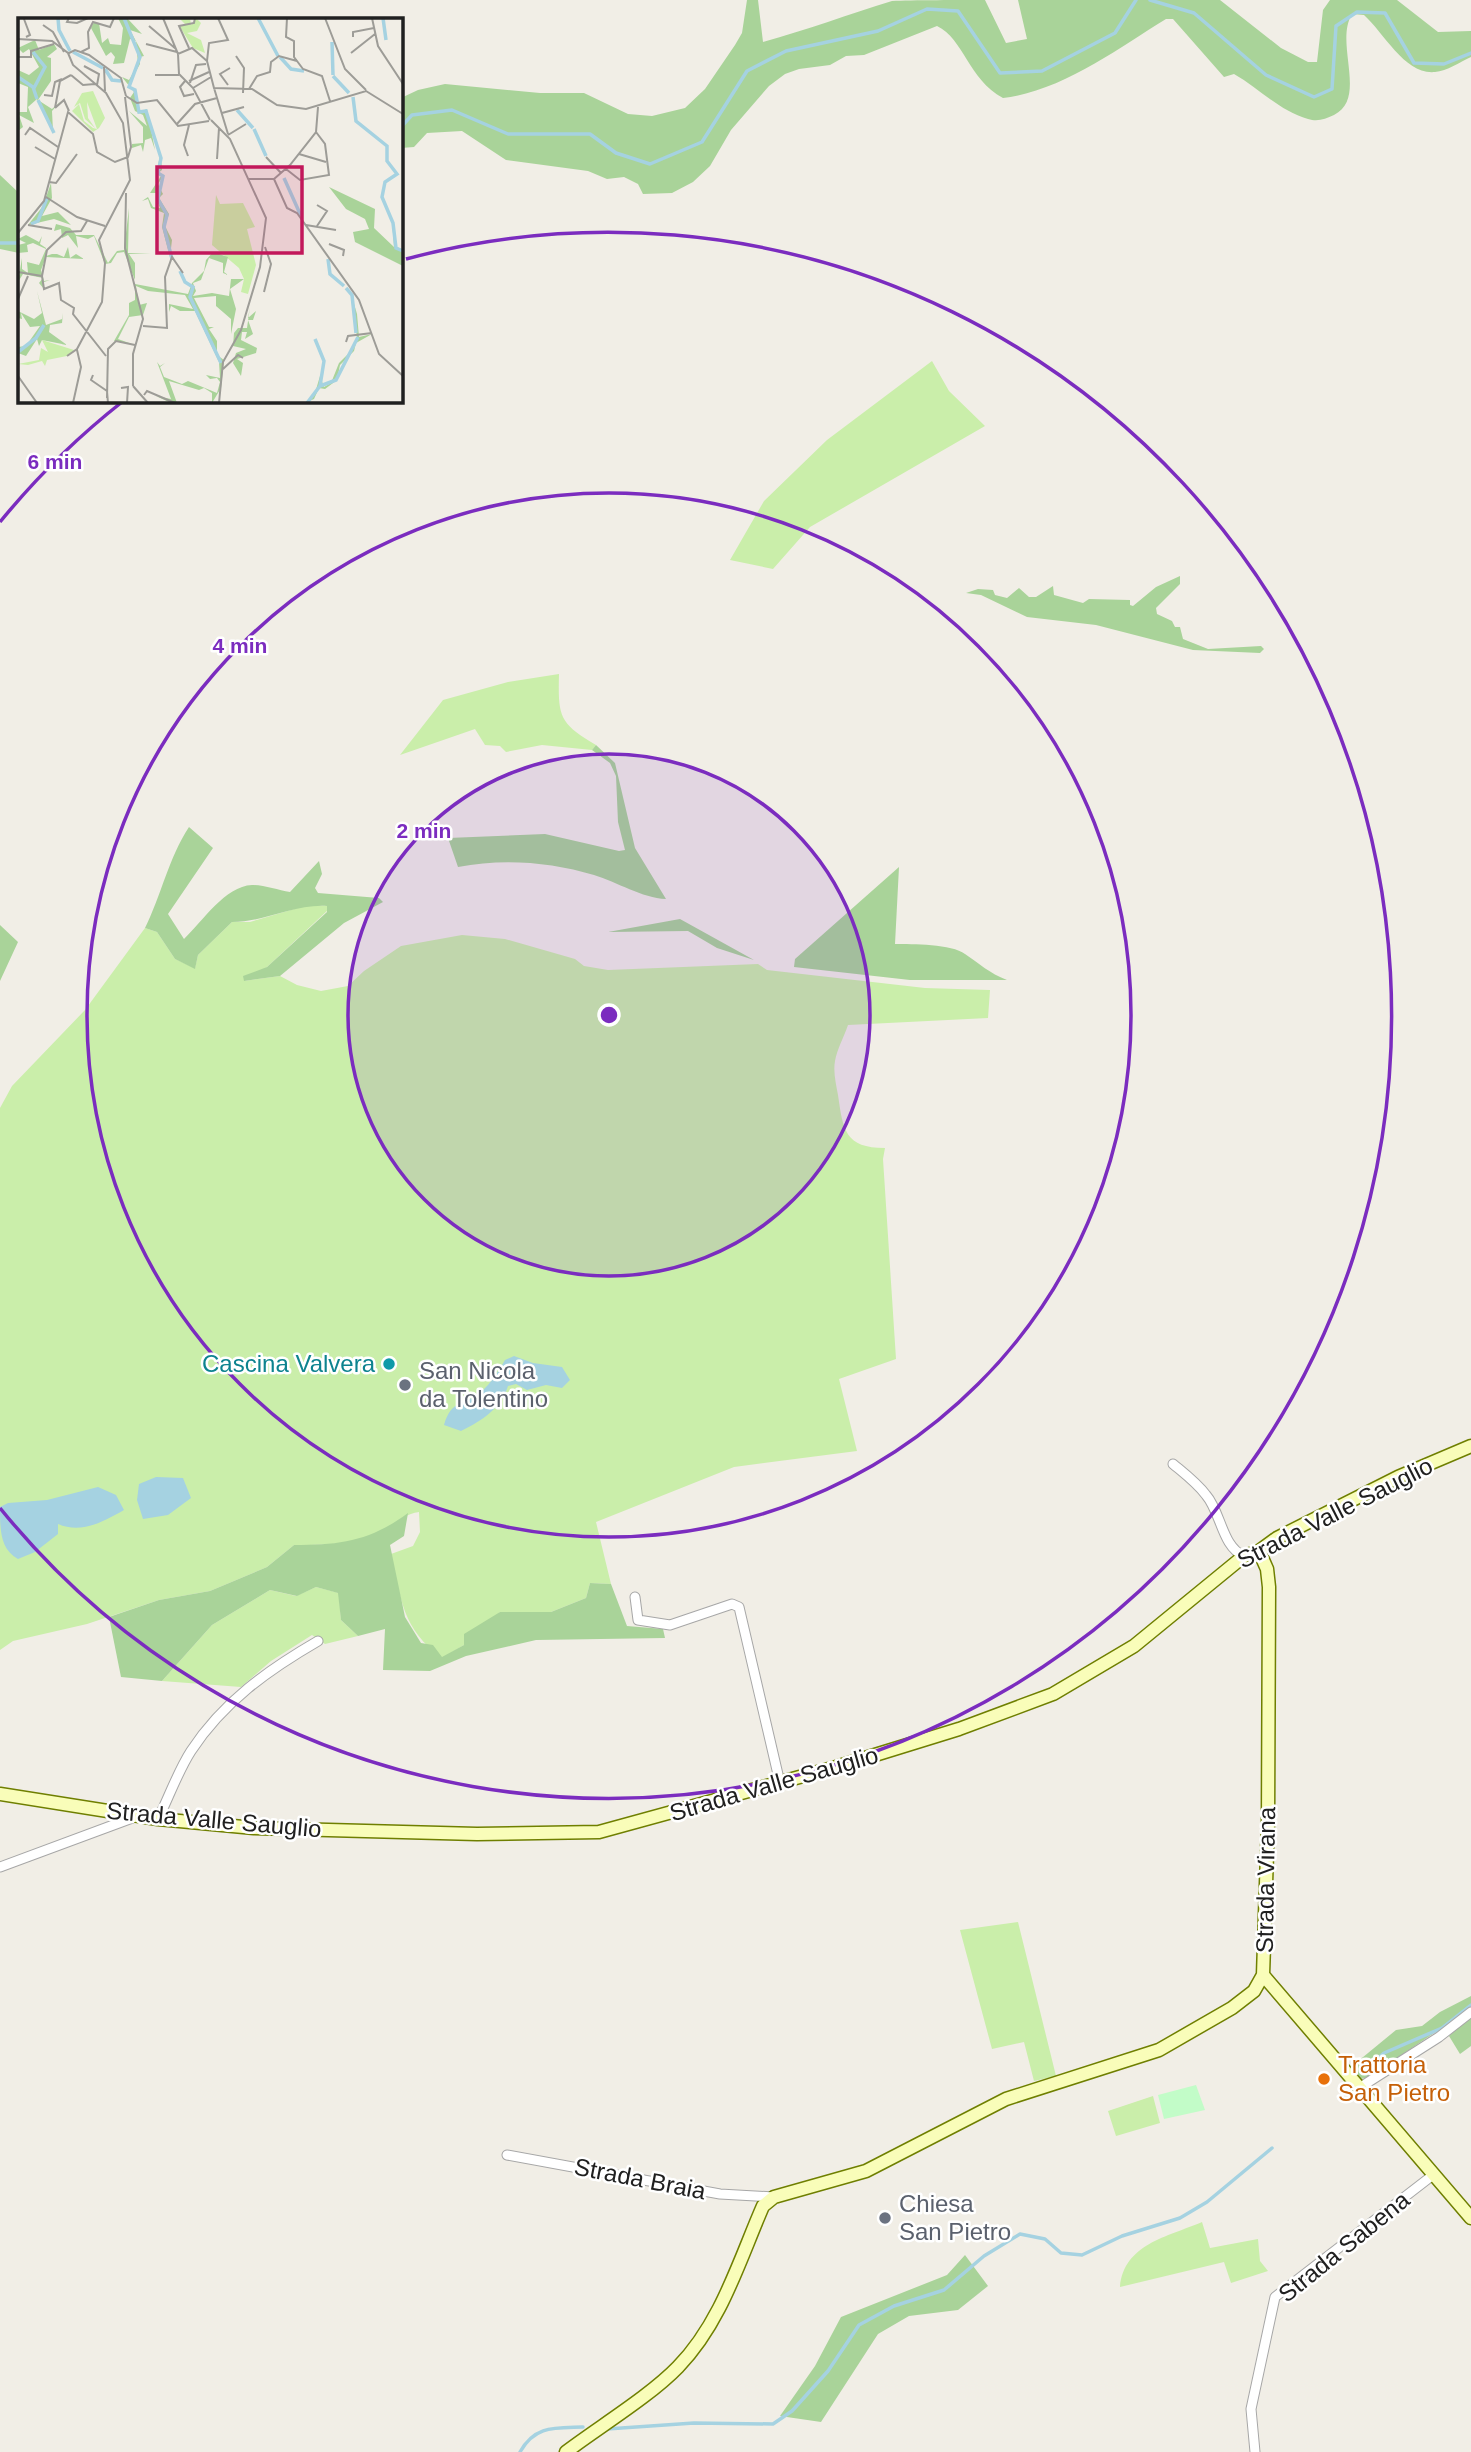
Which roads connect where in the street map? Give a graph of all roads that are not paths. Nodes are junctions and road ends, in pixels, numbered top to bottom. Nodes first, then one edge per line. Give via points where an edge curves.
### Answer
1 (1471, 1446) edge
2 (1173, 1464) dead end
3 (1259, 1551) junction
4 (1244, 1556) junction
5 (635, 1597) dead end
6 (318, 1641) dead end
7 (779, 1783) junction
8 (0, 1794) edge
9 (136, 1816) junction
10 (158, 1819) junction
11 (0, 1867) edge
12 (1263, 1975) junction
13 (1471, 2012) edge
14 (1359, 2088) junction
15 (507, 2155) dead end
16 (1433, 2175) junction
17 (774, 2197) junction
18 (1471, 2218) edge
19 (566, 2452) edge
20 (1255, 2452) edge

1 - 3 street, Strada Valle Sauglio via 1386,1483
2 - 4 street via 1206,1495 1228,1542
3 - 4 street, Strada Valle Sauglio
3 - 12 street, Strada Virana via 1269,1587
4 - 7 street, Strada Valle Sauglio via 1134,1646 1053,1694 959,1729
5 - 7 street via 638,1620 670,1625 732,1604 739,1607
6 - 10 street via 275,1666 229,1703 191,1751
7 - 10 street, Strada Valle Sauglio via 599,1832 449,1834 254,1828
8 - 9 street, Strada Valle Sauglio
9 - 10 street, Strada Valle Sauglio
9 - 11 street
12 - 14 street, Strada Virana
12 - 17 street via 1254,1991 1233,2008 1159,2050 1006,2099 866,2171
13 - 14 street
14 - 16 street, Strada Virana
15 - 17 street, Strada Braia via 707,2192
16 - 18 street, Strada Virana
16 - 20 street, Strada Sabena via 1275,2297 1251,2409
17 - 19 street via 763,2206 725,2297 677,2368

